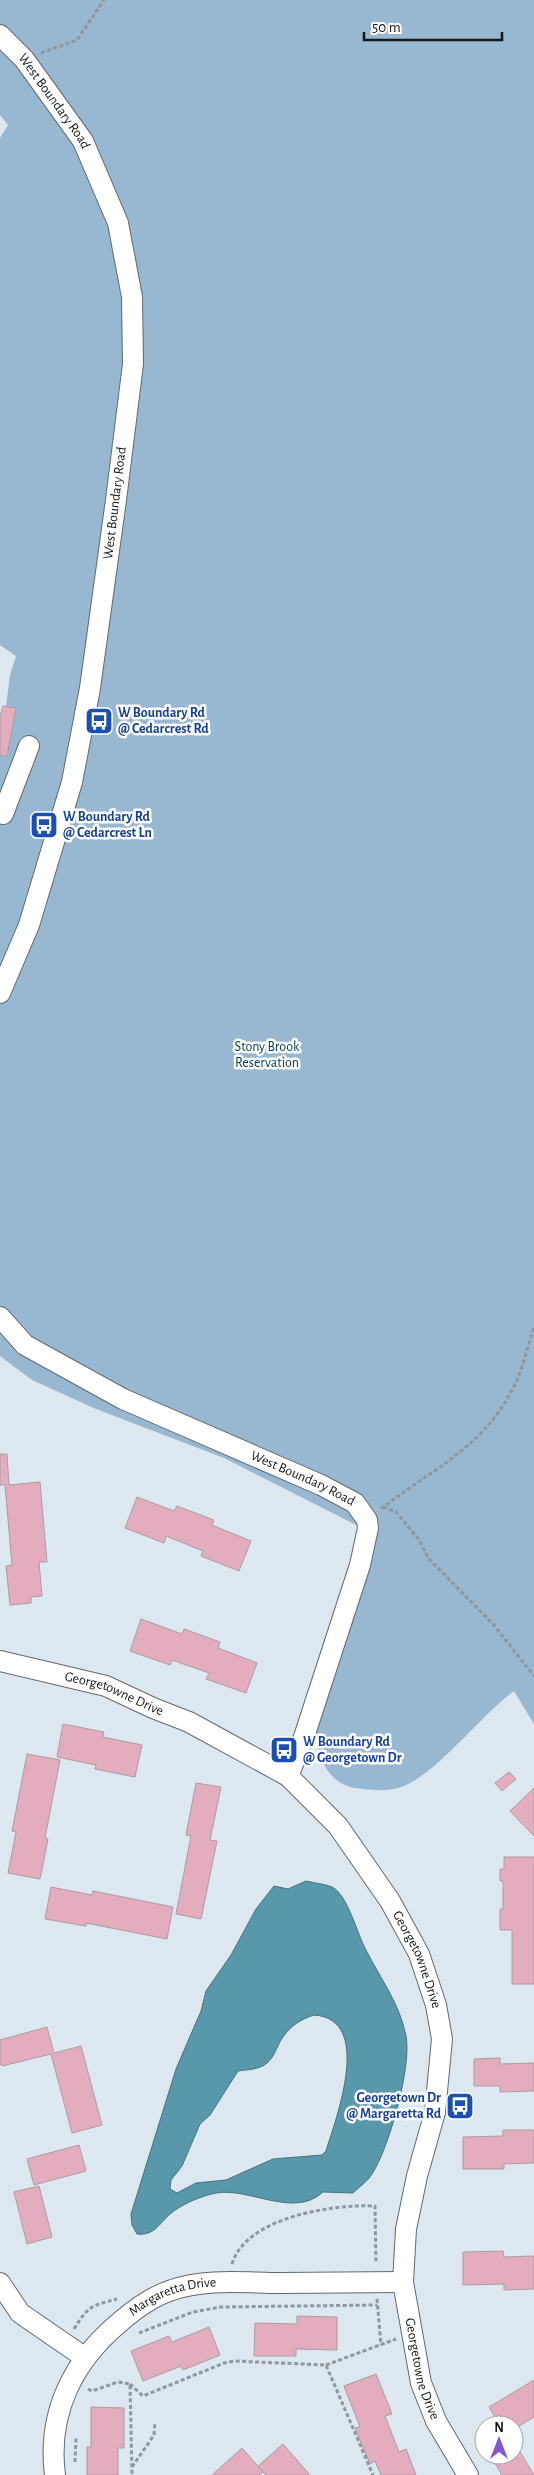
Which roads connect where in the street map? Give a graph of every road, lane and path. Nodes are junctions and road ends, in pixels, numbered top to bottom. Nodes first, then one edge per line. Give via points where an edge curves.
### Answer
1 (104, 0) edge
2 (0, 35) edge
3 (24, 59) junction
4 (29, 746) dead end
5 (2, 812) edge
6 (0, 993) edge
7 (0, 1317) edge
8 (534, 1327) edge
9 (383, 1506) junction
10 (367, 1520) junction
11 (0, 1661) edge
12 (534, 1676) edge
13 (288, 1776) junction
14 (376, 2268) dead end
15 (230, 2270) dead end
16 (403, 2282) junction
17 (0, 2283) edge
18 (411, 2334) junction
19 (133, 2336) dead end
20 (381, 2344) junction
21 (84, 2357) junction
22 (326, 2365) junction
23 (92, 2382) dead end
24 (130, 2384) junction
25 (87, 2389) junction
26 (84, 2396) dead end
27 (155, 2422) dead end
28 (76, 2435) dead end
29 (132, 2467) junction
30 (75, 2469) dead end
31 (54, 2475) edge
32 (132, 2475) edge
33 (373, 2475) edge
34 (468, 2475) edge

1 - 3 path via 77,40
2 - 3 street, West Boundary Road
3 - 6 street, West Boundary Road via 83,141 118,223 132,297 133,364 91,679 72,782 29,925
4 - 5 street
7 - 10 street, West Boundary Road via 25,1345 66,1368 123,1399 347,1498 355,1503
8 - 9 path via 512,1391 488,1428 458,1455
9 - 10 path
9 - 12 path via 396,1512 420,1541 428,1558 492,1624
10 - 13 street, West Boundary Road via 360,1565 304,1737
11 - 13 street, Georgetowne Drive via 106,1686 188,1722
13 - 16 street, Georgetowne Drive via 338,1826 390,1901 420,1954 436,2005 442,2038 438,2088 406,2229
14 - 15 path via 376,2206 368,2206 333,2207 281,2220 240,2246
16 - 18 street, Georgetowne Drive
16 - 21 street, Margaretta Drive via 207,2283 171,2290 137,2308 100,2338
17 - 21 street via 20,2313
18 - 20 path
18 - 34 street, Georgetowne Drive via 421,2383 436,2421
19 - 20 path via 146,2328 220,2307 377,2304
20 - 22 path
21 - 31 street, Margaretta Drive via 69,2382 58,2418 52,2454
22 - 24 path via 234,2361 143,2396
22 - 33 path
23 - 25 path
24 - 25 path via 118,2382 92,2391
24 - 29 path
25 - 26 path
27 - 29 path via 154,2435
28 - 30 path
29 - 32 path

